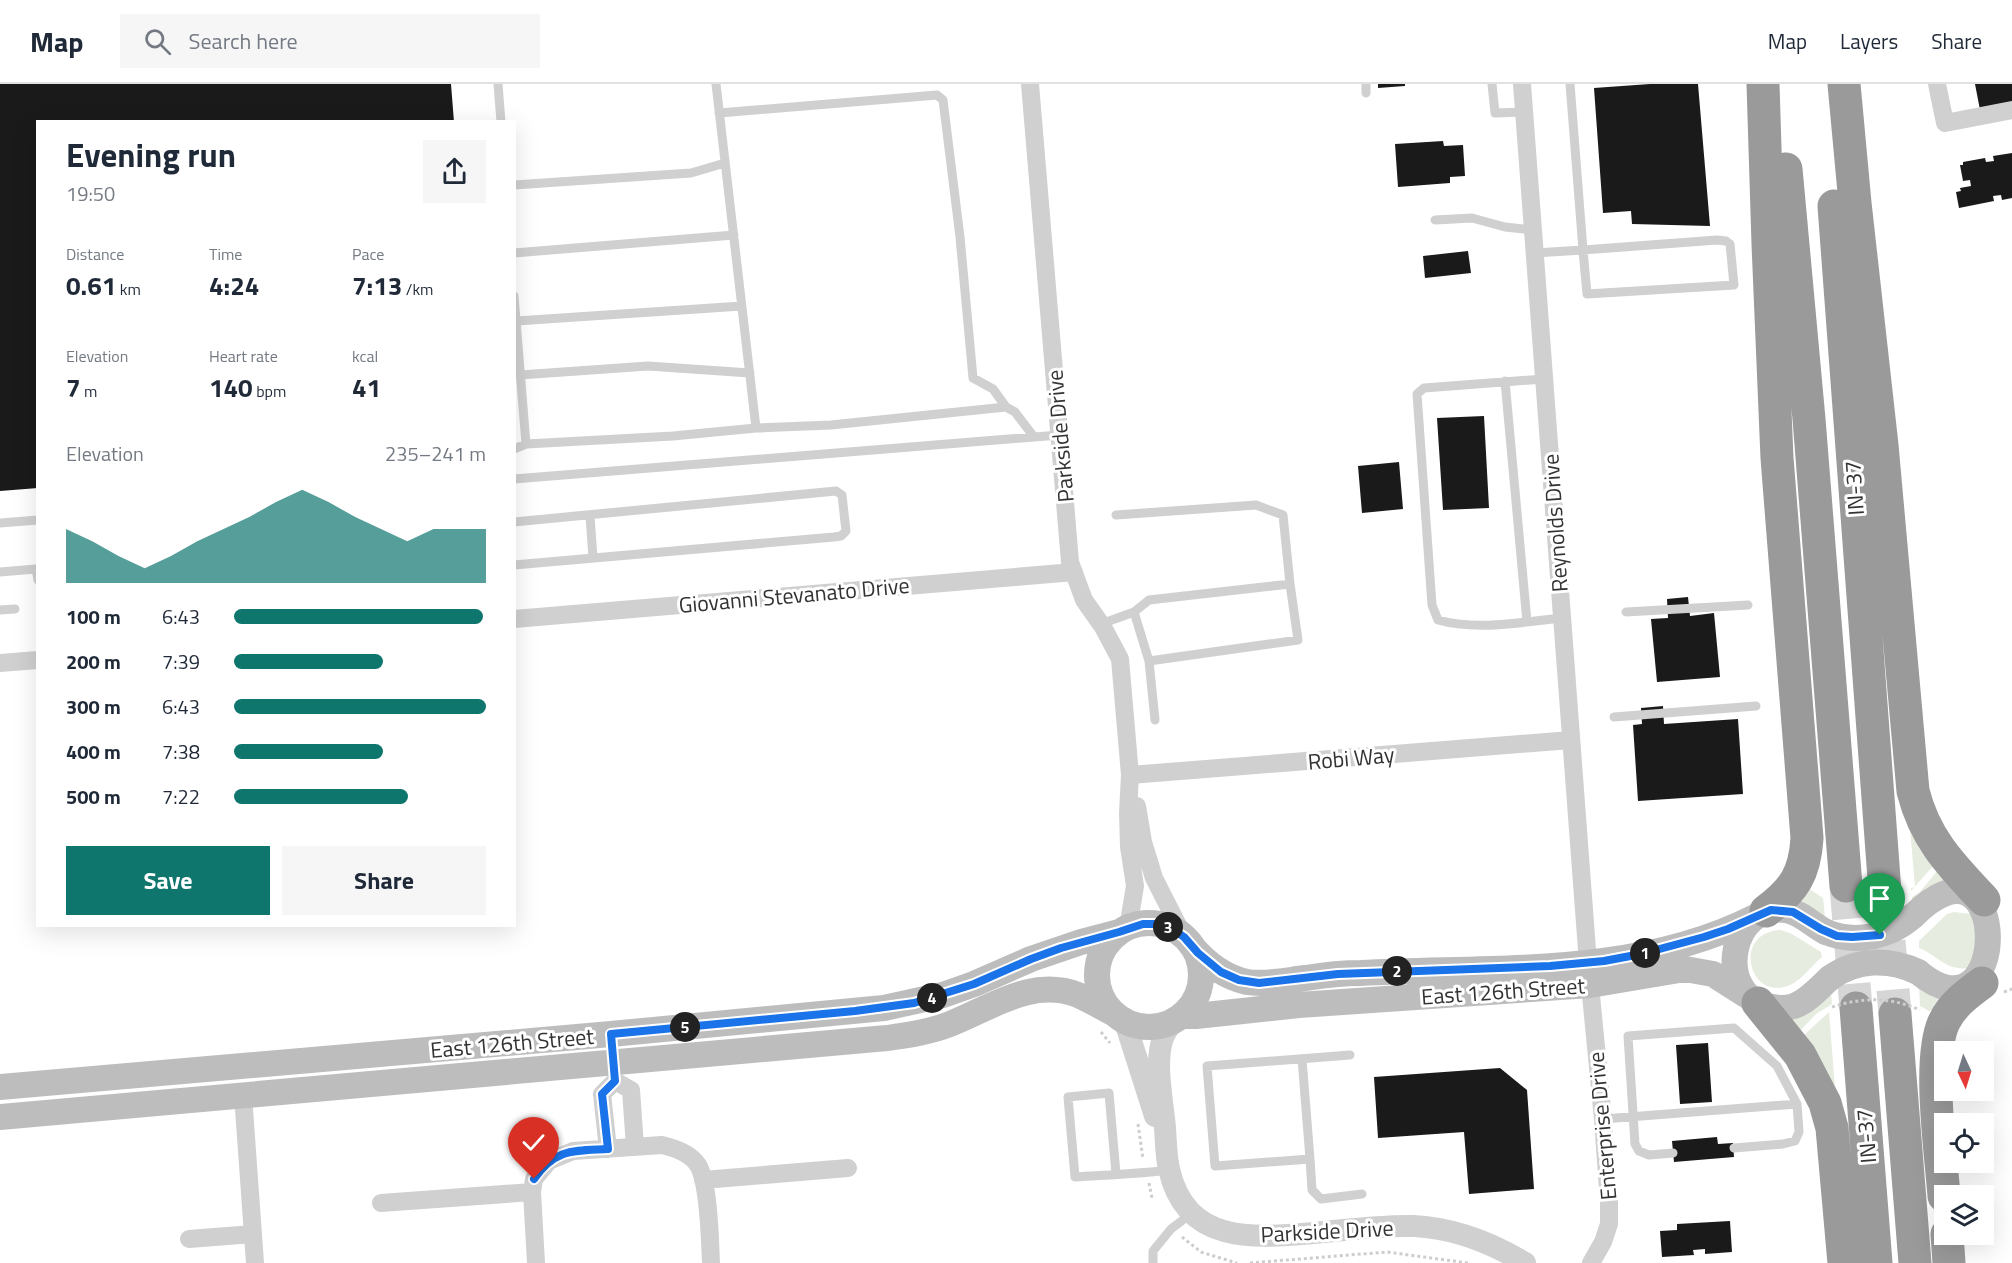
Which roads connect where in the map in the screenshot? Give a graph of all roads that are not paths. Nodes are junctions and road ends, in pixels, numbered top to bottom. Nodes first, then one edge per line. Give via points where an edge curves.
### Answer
1 (498, 84) edge
2 (716, 84) edge
3 (1030, 84) edge
4 (1492, 84) edge
5 (1522, 84) edge
6 (1570, 84) edge
7 (1763, 84) edge
8 (1778, 84) edge
9 (1825, 84) edge
10 (1844, 84) edge
11 (1938, 84) edge
12 (2012, 110) edge
13 (1524, 112) junction
14 (719, 113) junction
15 (501, 120) edge
16 (725, 163) junction
17 (516, 185) edge
18 (1435, 220) dead end
19 (1533, 230) junction
20 (734, 235) junction
21 (1583, 250) junction
22 (516, 253) edge
23 (1535, 253) junction
24 (742, 306) junction
25 (516, 321) joint
26 (750, 373) junction
27 (520, 375) junction
28 (1544, 379) junction
29 (1505, 381) junction
30 (1006, 407) junction
31 (756, 428) junction
32 (1059, 435) junction
33 (1034, 437) junction
34 (526, 444) junction
35 (516, 448) edge
36 (516, 479) edge
37 (1116, 515) dead end
38 (590, 516) junction
39 (36, 520) edge
40 (516, 522) edge
41 (0, 523) edge
42 (593, 558) junction
43 (516, 565) edge
44 (36, 569) edge
45 (0, 572) edge
46 (1074, 572) junction
47 (1290, 584) junction
48 (1748, 605) dead end
49 (15, 609) dead end
50 (0, 610) edge
51 (1134, 612) junction
52 (1626, 612) dead end
53 (1562, 618) junction
54 (516, 619) edge
55 (1527, 622) junction
56 (1101, 624) junction
57 (36, 660) edge
58 (1149, 661) junction
59 (0, 663) edge
60 (1756, 706) dead end
61 (1614, 717) dead end
62 (1155, 720) dead end
63 (1571, 740) junction
64 (1130, 775) junction
65 (1846, 886) tunnel mouth
66 (1885, 892) tunnel mouth
67 (1993, 906) junction
68 (1760, 914) junction
69 (1124, 930) junction
70 (1188, 941) junction
71 (1589, 974) junction
72 (1990, 980) junction
73 (1752, 999) junction
74 (1844, 1008) tunnel mouth
75 (1908, 1012) tunnel mouth
76 (1118, 1017) junction
77 (1176, 1019) junction
78 (611, 1034) junction
79 (1350, 1055) dead end
80 (1302, 1059) junction
81 (614, 1072) junction
82 (0, 1087) edge
83 (243, 1095) junction
84 (1797, 1104) junction
85 (1634, 1116) junction
86 (0, 1117) edge
87 (1603, 1119) junction
88 (635, 1147) junction
89 (1734, 1148) dead end
90 (608, 1149) junction
91 (1673, 1154) dead end
92 (1310, 1159) junction
93 (1168, 1162) junction
94 (848, 1168) dead end
95 (1116, 1174) junction
96 (703, 1180) junction
97 (1943, 1185) edge
98 (532, 1192) junction
99 (1362, 1194) dead end
100 (381, 1203) dead end
101 (1192, 1213) junction
102 (253, 1234) junction
103 (189, 1239) dead end
104 (1948, 1245) edge
105 (255, 1263) edge
106 (536, 1263) edge
107 (711, 1263) edge
108 (1153, 1263) edge
109 (1525, 1263) edge
110 (1590, 1263) edge
111 (1844, 1263) edge
112 (1876, 1263) edge
113 (1915, 1263) edge
114 (1949, 1263) edge

1 - 15 lane
2 - 14 lane
3 - 32 street, Parkside Drive
4 - 13 lane via 1495,113
5 - 13 street, Reynolds Drive
6 - 21 lane
7 - 68 highway via 1777,446 1807,838 1803,867 1795,884
8 - 65 highway, IN-37
9 - 66 highway, IN-37
10 - 67 highway via 1913,791 1922,820 1938,850
11 - 12 street via 1945,123
13 - 19 street, Reynolds Drive
14 - 16 lane
14 - 30 lane via 937,95 943,100 973,378 993,389
16 - 17 lane via 691,173
16 - 20 lane
18 - 19 lane via 1472,218
19 - 23 street, Reynolds Drive
20 - 22 lane
20 - 24 lane
21 - 21 lane via 1587,294 1734,285 1732,251 1726,241
21 - 23 lane
23 - 28 street, Reynolds Drive
24 - 25 lane
24 - 26 lane
25 - 27 lane
26 - 27 lane via 648,366
26 - 31 lane
27 - 34 lane
28 - 29 lane
28 - 53 street, Reynolds Drive
29 - 55 lane
29 - 55 lane via 1424,388 1417,394 1432,605 1438,620 1455,625
30 - 31 lane via 831,425
30 - 33 lane via 1015,412
31 - 34 lane
32 - 33 lane
32 - 46 street, Parkside Drive
33 - 36 lane
34 - 35 lane
37 - 47 lane via 1256,506 1283,515
38 - 40 lane
38 - 42 lane
38 - 42 lane via 836,491 842,495 846,531 834,537
39 - 41 lane
42 - 43 lane
44 - 45 lane
46 - 54 street, Giovanni Stevanato Drive
46 - 56 street, Parkside Drive via 1084,600
47 - 51 lane via 1149,600
47 - 58 lane via 1298,640
48 - 52 lane
49 - 50 lane
51 - 56 lane
51 - 58 lane
53 - 55 lane
53 - 63 street, Reynolds Drive
56 - 64 street, Parkside Drive via 1120,659
57 - 59 street
58 - 62 lane
60 - 61 lane
63 - 64 street, Robi Way
63 - 71 street, Reynolds Drive
64 - 69 street, Parkside Drive via 1128,813 1134,890
64 - 70 street, Parkside Drive via 1148,860
67 - 68 main road, bridge via 1972,893 1952,893 1927,903 1895,929 1873,936 1842,937 1793,912 1776,909
67 - 72 main road via 2004,947
68 - 71 main road, East 126th Street via 1728,929 1620,958
68 - 73 main road via 1743,929 1734,951 1736,974
69 - 70 main road via 1158,924
69 - 76 main road via 1104,949 1097,970 1100,993
69 - 78 main road, East 126th Street via 1061,948 974,984 914,1003
70 - 71 main road, East 126th Street via 1221,972 1259,983 1362,972
70 - 77 main road via 1197,955 1201,977 1195,999
71 - 73 main road, East 126th Street via 1626,980 1668,970 1695,969 1718,976
71 - 77 main road, East 126th Street
71 - 87 street, Enterprise Drive
72 - 73 main road, bridge via 1956,988 1896,963 1874,963 1849,968 1830,978 1794,1006 1781,1008
72 - 97 highway via 1970,992 1951,1011 1938,1045
73 - 111 highway via 1800,1055 1825,1103 1832,1128
74 - 112 highway, IN-37
75 - 113 highway, IN-37
76 - 77 main road via 1148,1027
76 - 81 main road, East 126th Street via 1077,995 1038,990 1013,996 947,1026 910,1034
76 - 93 street, Parkside Drive
77 - 93 street, Parkside Drive via 1163,1037 1160,1058
78 - 81 street
78 - 82 main road, East 126th Street
79 - 80 lane
80 - 92 lane
80 - 92 lane via 1208,1066 1215,1166
81 - 83 main road, East 126th Street
81 - 88 street via 631,1090
81 - 90 street via 602,1094
83 - 86 main road, East 126th Street
83 - 102 street
84 - 85 lane
84 - 85 lane via 1777,1066 1734,1028 1670,1032 1628,1036
84 - 89 lane via 1799,1132 1795,1140
85 - 87 lane
85 - 91 lane via 1639,1151 1649,1155
87 - 110 street, Enterprise Drive via 1609,1224
88 - 90 street
88 - 96 street via 676,1148 698,1165
90 - 98 street via 573,1151 549,1161 534,1179
92 - 99 lane via 1312,1190 1321,1199
93 - 95 lane via 1146,1173
93 - 101 street, Parkside Drive via 1176,1188
94 - 96 street
95 - 95 lane via 1075,1177 1068,1097 1109,1093
96 - 107 street
98 - 100 street
98 - 106 street
101 - 108 lane via 1171,1228 1153,1251
101 - 109 street, Parkside Drive via 1220,1231 1242,1236 1415,1226 1455,1233 1502,1249
102 - 103 street
102 - 105 street
104 - 114 highway

